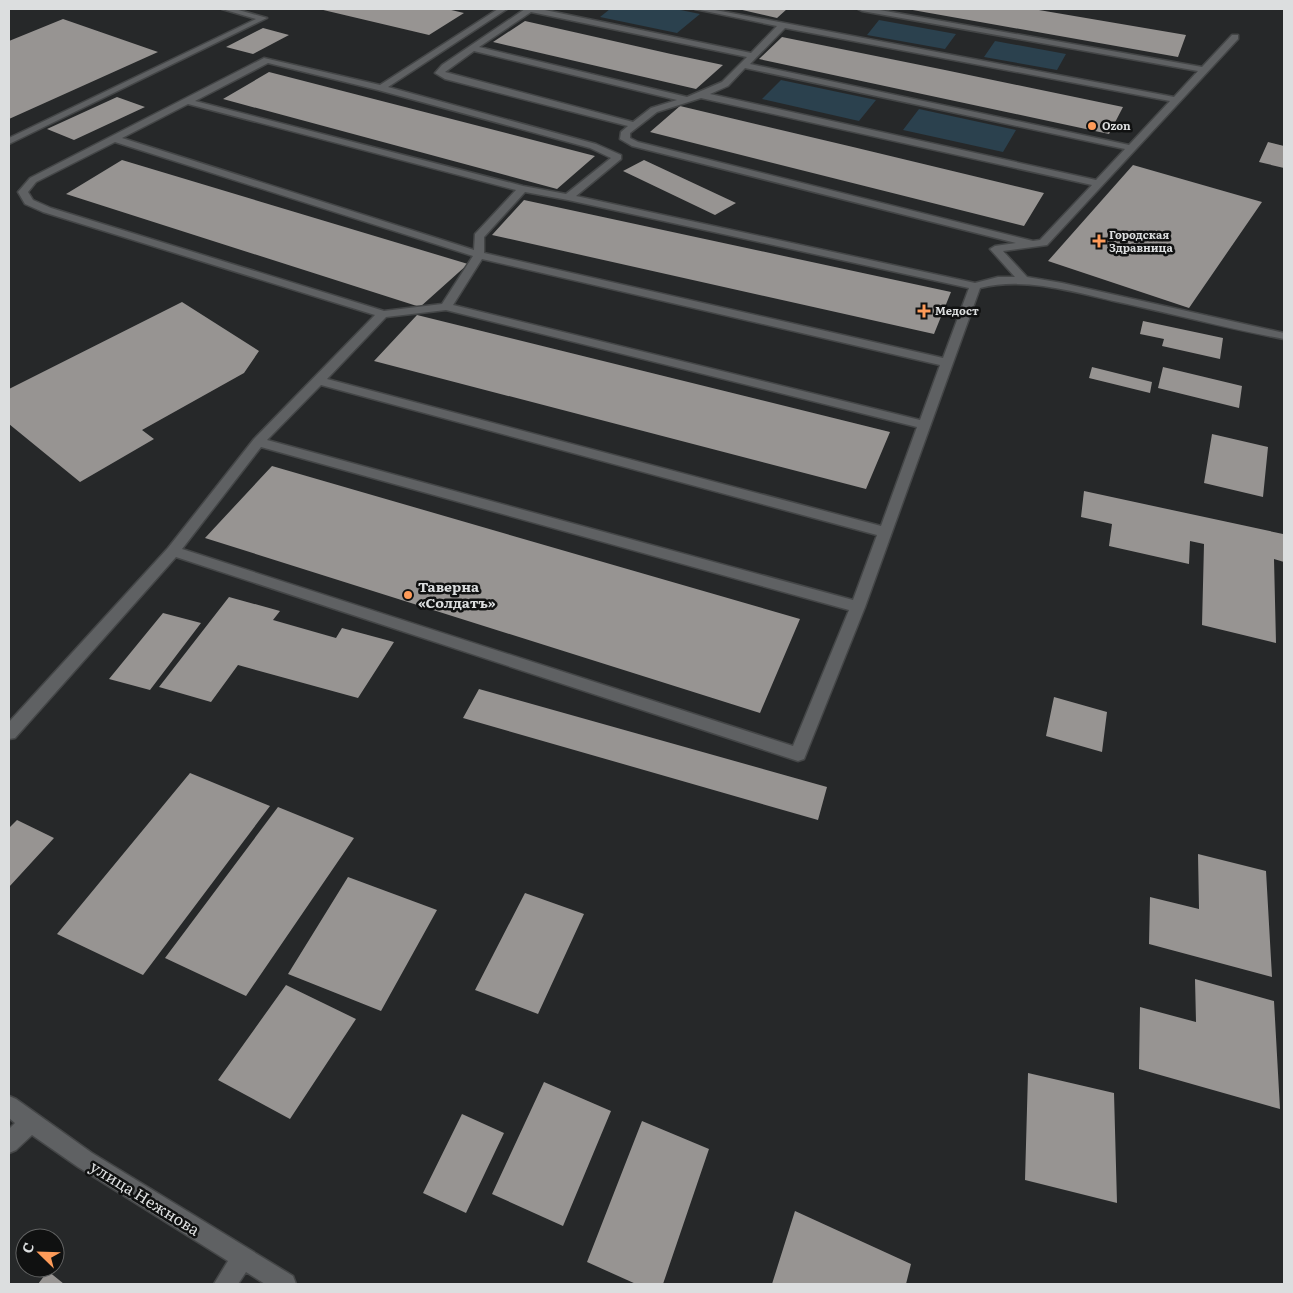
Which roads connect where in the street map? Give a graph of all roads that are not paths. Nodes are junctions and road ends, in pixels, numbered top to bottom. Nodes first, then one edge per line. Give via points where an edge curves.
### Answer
1 (226, 9) edge
2 (504, 9) edge
3 (530, 9) edge
4 (699, 9) edge
5 (862, 9) edge
6 (783, 25) junction
7 (1235, 37) dead end
8 (472, 48) junction
9 (752, 56) junction
10 (743, 66) junction
11 (1204, 70) junction
12 (381, 88) junction
13 (701, 95) junction
14 (686, 100) junction
15 (1176, 100) junction
16 (186, 102) junction
17 (635, 124) junction
18 (115, 139) junction
19 (9, 141) edge
20 (1131, 148) junction
21 (1098, 183) junction
22 (523, 189) junction
23 (568, 197) junction
24 (1032, 244) junction
25 (479, 255) junction
26 (1024, 280) junction
27 (975, 286) junction
28 (446, 307) junction
29 (383, 314) junction
30 (1284, 336) edge
31 (947, 363) junction
32 (318, 380) junction
33 (924, 425) junction
34 (258, 442) junction
35 (885, 532) junction
36 (173, 551) junction
37 (858, 607) junction
38 (9, 734) edge
39 (9, 1106) edge
40 (31, 1122) junction
41 (9, 1142) edge
42 (243, 1258) junction
43 (225, 1284) edge
44 (285, 1284) edge

1 - 19 street via 263,18
2 - 12 street
3 - 8 street
3 - 9 street
4 - 6 street
5 - 11 street
6 - 9 street
6 - 15 street
7 - 11 street
8 - 14 street
8 - 17 street via 439,73 448,78
9 - 10 street
10 - 13 street via 725,84
10 - 20 street
11 - 15 street
12 - 16 street via 267,60
12 - 23 street via 593,146 618,157
13 - 14 street
13 - 21 street
14 - 17 street via 654,110
15 - 20 street
16 - 18 street
16 - 22 street
17 - 24 street via 626,132 625,139 635,144
18 - 25 street
18 - 29 street via 33,180 23,192 29,202
20 - 21 street
21 - 24 street via 1042,243
22 - 23 street
22 - 25 street via 479,236
23 - 27 street
24 - 26 street via 995,249
25 - 28 street
25 - 31 street
26 - 27 street via 998,280
26 - 30 street
27 - 31 street
28 - 29 street
28 - 33 street
29 - 32 street
31 - 33 street
32 - 34 street
32 - 35 street
33 - 35 street
34 - 36 street
34 - 37 street
35 - 37 street
36 - 37 street via 798,754
36 - 38 street
39 - 40 street, улица Нежнова
40 - 41 street
40 - 42 street, улица Нежнова via 85,1160
42 - 43 street
42 - 44 street, улица Нежнова

